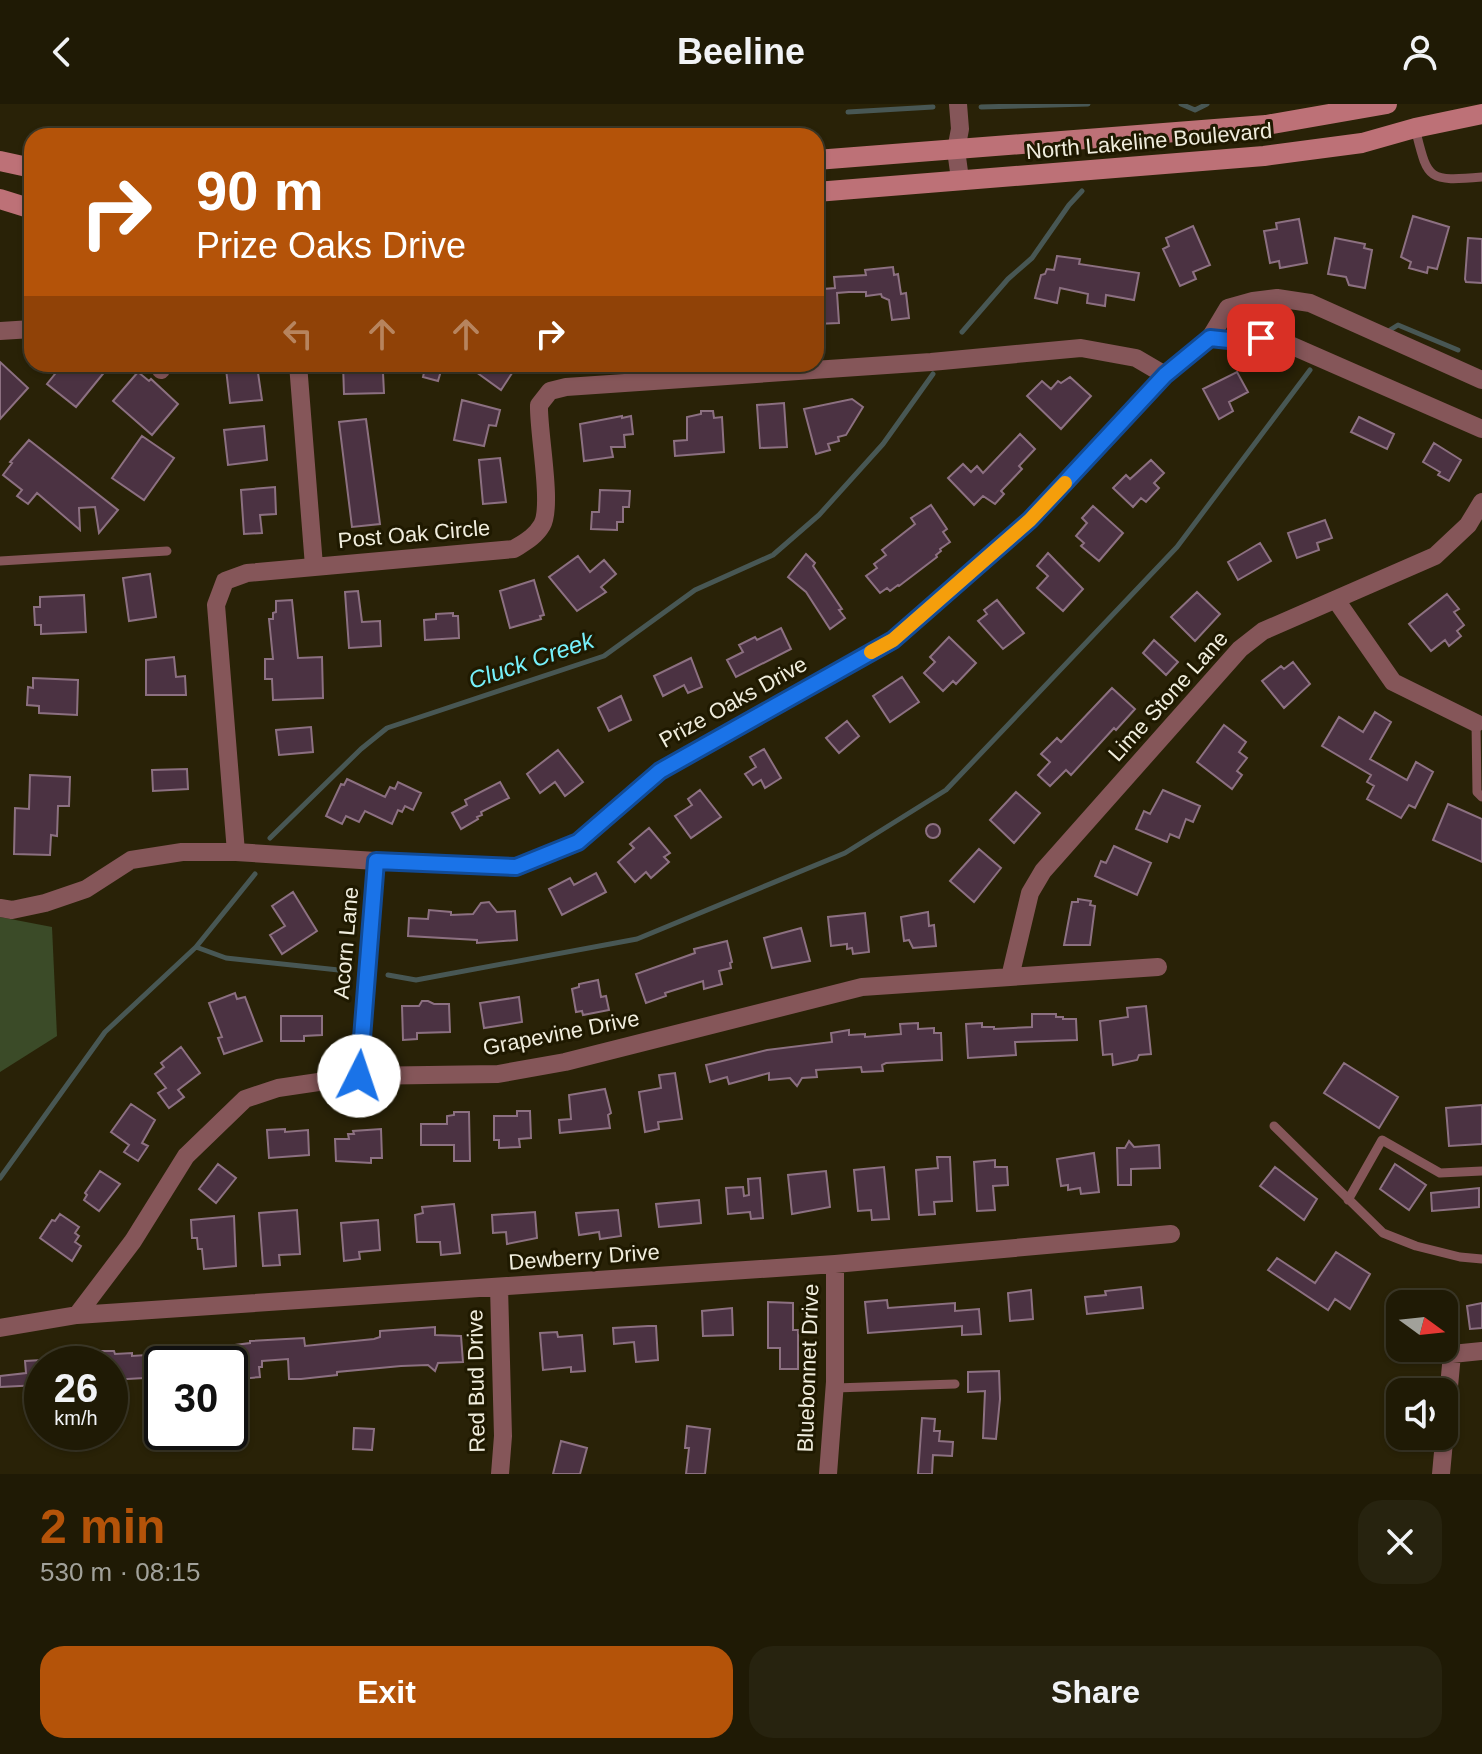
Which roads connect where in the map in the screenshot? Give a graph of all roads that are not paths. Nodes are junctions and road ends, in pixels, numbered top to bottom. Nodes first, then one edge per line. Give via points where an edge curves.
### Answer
1 (958, 104) edge
2 (1387, 104) edge
3 (1482, 114) edge
4 (1415, 128) junction
5 (956, 150) junction
6 (824, 159) edge
7 (0, 161) edge
8 (24, 166) edge
9 (1482, 177) edge
10 (960, 179) junction
11 (824, 191) edge
12 (0, 199) edge
13 (24, 206) edge
14 (24, 330) edge
15 (0, 331) edge
16 (1210, 338) junction
17 (824, 369) edge
18 (299, 372) edge
19 (785, 372) edge
20 (1165, 375) junction
21 (1482, 380) edge
22 (1482, 429) edge
23 (1482, 502) edge
24 (167, 551) dead end
25 (0, 561) edge
26 (314, 566) junction
27 (1336, 600) junction
28 (1479, 723) edge
29 (1482, 797) edge
30 (236, 852) junction
31 (376, 861) junction
32 (0, 908) edge
33 (1158, 967) dead end
34 (1010, 977) junction
35 (359, 1076) junction
36 (1274, 1126) dead end
37 (1482, 1171) edge
38 (1348, 1200) junction
39 (1171, 1234) dead end
40 (1482, 1259) edge
41 (835, 1264) junction
42 (499, 1287) junction
43 (77, 1315) junction
44 (0, 1328) edge
45 (1482, 1351) edge
46 (955, 1384) dead end
47 (835, 1388) junction
48 (500, 1474) edge
49 (828, 1474) edge
50 (1441, 1474) edge

1 - 5 street
2 - 5 main road, North Lakeline Boulevard via 1266,125
3 - 4 main road, North Lakeline Boulevard
4 - 9 lane via 1425,168 1432,174
4 - 10 main road, North Lakeline Boulevard via 1362,143 1264,156
5 - 6 main road, North Lakeline Boulevard
5 - 10 street
7 - 8 main road
10 - 11 main road, North Lakeline Boulevard
12 - 13 main road
14 - 15 street
16 - 20 street, Prize Oaks Drive
16 - 21 street, Prize Oaks Drive via 1228,308 1293,299
16 - 22 street via 1281,341
17 - 20 street, Post Oak Circle via 1081,348 1136,358
18 - 26 street
19 - 26 street, Post Oak Circle via 550,391 539,405 544,522 531,539 514,549
20 - 31 street, Prize Oaks Drive via 1030,520 893,640 660,771 578,842 516,867
23 - 27 street, Lime Stone Lane via 1468,525 1435,556
24 - 25 lane
26 - 30 street, Post Oak Circle via 247,573 225,581 216,605
27 - 28 street via 1393,682
27 - 34 street, Lime Stone Lane via 1263,631 1240,649 1043,871 1030,893
28 - 29 lane via 1477,792
30 - 31 street, Prize Oaks Drive
30 - 32 street, Prize Oaks Drive via 182,852 131,860 86,889 45,903
31 - 35 street, Acorn Lane
33 - 34 street, Grapevine Drive
34 - 35 street, Grapevine Drive via 862,987 498,1074
35 - 43 street, Grapevine Drive via 278,1088 245,1099 186,1156 133,1241
36 - 38 lane
37 - 38 lane via 1440,1173 1382,1140
38 - 40 lane via 1383,1233 1416,1246
39 - 41 street, Dewberry Drive
41 - 42 street, Dewberry Drive
41 - 47 street, Bluebonnet Drive
42 - 43 street, Dewberry Drive
42 - 48 street, Red Bud Drive
43 - 44 street, Dewberry Drive
45 - 50 street via 1452,1354
46 - 47 lane
47 - 49 street, Bluebonnet Drive

